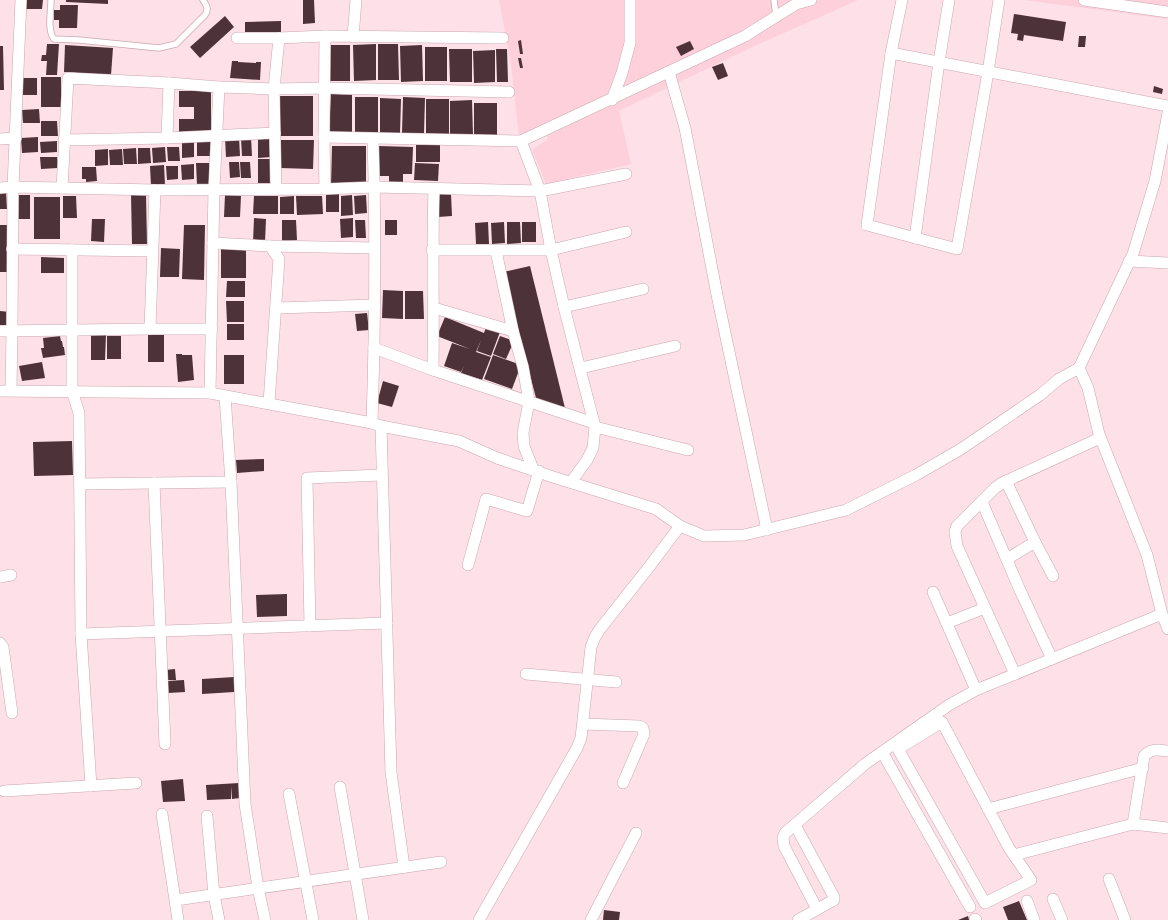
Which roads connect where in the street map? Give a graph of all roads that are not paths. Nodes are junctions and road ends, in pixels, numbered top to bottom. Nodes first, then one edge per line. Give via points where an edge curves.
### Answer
1 (21, 0) edge
2 (51, 0) edge
3 (203, 0) edge
4 (356, 0) edge
5 (630, 0) edge
6 (774, 0) edge
7 (811, 0) edge
8 (902, 0) edge
9 (949, 0) edge
10 (999, 0) edge
11 (1084, 0) edge
12 (1168, 12) edge
13 (776, 16) junction
14 (325, 36) junction
15 (353, 37) junction
16 (237, 38) dead end
17 (279, 38) junction
18 (503, 38) dead end
19 (892, 53) junction
20 (939, 62) junction
21 (669, 72) junction
22 (988, 72) junction
23 (169, 83) junction
24 (219, 87) junction
25 (325, 88) junction
26 (274, 89) junction
27 (510, 92) dead end
28 (612, 100) junction
29 (1168, 106) edge
30 (1168, 113) edge
31 (275, 133) junction
32 (217, 136) junction
33 (324, 137) junction
34 (16, 138) junction
35 (168, 138) junction
36 (373, 138) junction
37 (0, 139) edge
38 (64, 140) junction
39 (521, 141) junction
40 (626, 174) dead end
41 (1155, 181) junction
42 (1168, 181) edge
43 (13, 187) junction
44 (375, 187) junction
45 (0, 188) edge
46 (62, 188) junction
47 (434, 188) junction
48 (214, 189) junction
49 (276, 189) junction
50 (325, 189) junction
51 (154, 190) junction
52 (540, 192) junction
53 (626, 232) dead end
54 (915, 238) junction
55 (213, 243) junction
56 (270, 246) junction
57 (374, 248) junction
58 (12, 249) junction
59 (72, 250) junction
60 (432, 250) junction
61 (551, 250) junction
62 (152, 251) junction
63 (496, 251) junction
64 (1129, 261) junction
65 (1168, 263) edge
66 (643, 289) dead end
67 (374, 305) junction
68 (564, 306) junction
69 (277, 308) junction
70 (434, 308) junction
71 (150, 328) junction
72 (71, 329) junction
73 (212, 329) junction
74 (0, 330) edge
75 (12, 331) junction
76 (513, 331) junction
77 (675, 346) dead end
78 (374, 348) junction
79 (581, 368) junction
80 (1079, 368) junction
81 (433, 370) junction
82 (5, 390) edge
83 (72, 392) junction
84 (210, 393) junction
85 (225, 396) junction
86 (529, 401) junction
87 (270, 403) junction
88 (377, 424) junction
89 (595, 425) junction
90 (1100, 438) junction
91 (688, 450) dead end
92 (536, 470) junction
93 (382, 475) junction
94 (1006, 481) junction
95 (230, 482) junction
96 (571, 482) junction
97 (154, 483) junction
98 (80, 484) junction
99 (982, 502) junction
100 (680, 526) junction
101 (767, 530) junction
102 (1035, 542) junction
103 (1007, 559) junction
104 (468, 565) dead end
105 (1053, 576) dead end
106 (933, 592) dead end
107 (985, 608) junction
108 (1162, 614) junction
109 (387, 623) junction
110 (947, 623) junction
111 (310, 626) junction
112 (236, 628) junction
113 (1168, 629) edge
114 (159, 631) junction
115 (81, 634) junction
116 (0, 643) edge
117 (1052, 659) junction
118 (526, 674) dead end
119 (1015, 674) junction
120 (587, 679) junction
121 (616, 682) dead end
122 (976, 690) junction
123 (12, 713) dead end
124 (583, 724) junction
125 (164, 744) dead end
126 (1168, 751) edge
127 (882, 752) junction
128 (1142, 768) junction
129 (136, 783) dead end
130 (622, 783) dead end
131 (91, 786) junction
132 (340, 786) dead end
133 (4, 791) dead end
134 (289, 794) dead end
135 (988, 809) junction
136 (162, 814) dead end
137 (207, 816) dead end
138 (1133, 824) junction
139 (795, 826) junction
140 (1168, 828) edge
141 (636, 834) dead end
142 (1014, 855) junction
143 (441, 862) dead end
144 (404, 867) junction
145 (356, 874) junction
146 (1109, 879) dead end
147 (305, 882) junction
148 (258, 888) junction
149 (214, 894) junction
150 (1054, 899) dead end
151 (176, 900) junction
152 (1026, 901) dead end
153 (970, 907) dead end
154 (817, 909) junction
155 (178, 920) edge
156 (219, 920) edge
157 (265, 920) edge
158 (313, 920) edge
159 (362, 920) edge
160 (479, 920) edge
161 (591, 920) edge
162 (798, 920) edge
163 (1034, 920) edge
164 (1062, 920) edge
165 (1125, 920) edge

1 - 34 street
2 - 3 lane via 50,32 54,39 159,48 176,44 205,15 208,11
4 - 15 street
5 - 28 street via 630,43
6 - 13 lane
7 - 13 street via 796,4
8 - 19 street
9 - 20 street
10 - 22 street
11 - 12 street
13 - 21 street via 745,36
14 - 15 street
14 - 17 street
14 - 25 street
15 - 18 street
16 - 17 street
17 - 26 street
19 - 20 street
19 - 54 street via 868,225
20 - 22 street
20 - 54 street
21 - 28 street
21 - 101 street via 685,128
22 - 29 street
22 - 54 street via 957,250
23 - 24 street
23 - 35 street
23 - 38 street via 68,78
24 - 26 street
24 - 32 street
25 - 26 street
25 - 27 street
25 - 33 street
26 - 31 street
28 - 39 street
30 - 41 street
31 - 32 street
31 - 49 street
32 - 35 street
32 - 48 street
33 - 36 street
33 - 50 street
34 - 37 street
34 - 43 street
35 - 38 street
36 - 39 street
36 - 44 street
38 - 46 street
39 - 52 street
40 - 52 street
41 - 42 street
41 - 64 street
43 - 45 street
43 - 46 street
43 - 58 street
44 - 47 street
44 - 50 street
44 - 57 street
46 - 51 street
47 - 52 street
47 - 60 street
48 - 49 street
48 - 51 street
48 - 55 street
49 - 50 street
51 - 62 street
52 - 61 street
53 - 61 street
55 - 56 street
55 - 73 street
56 - 57 street
56 - 69 street via 279,259
57 - 67 street
58 - 59 street
58 - 75 street
59 - 62 street
59 - 72 street
60 - 63 street
60 - 70 street
61 - 63 street
61 - 68 street
62 - 71 street
63 - 76 street
64 - 65 street
64 - 80 street
66 - 68 street
67 - 69 street
67 - 78 street
68 - 79 street
69 - 87 street
70 - 76 street
70 - 81 street
71 - 72 street
71 - 73 street
72 - 75 street
72 - 83 street
73 - 84 street
74 - 75 street
75 - 82 street
76 - 86 street
77 - 79 street
78 - 81 street
78 - 88 street
79 - 89 street
80 - 90 street via 1088,388
80 - 101 street via 961,449 916,475 846,510
81 - 86 street
82 - 83 street
83 - 84 street
83 - 98 street via 78,412
84 - 85 street
85 - 87 street
85 - 95 street
86 - 89 street
86 - 92 street via 524,446
87 - 88 street
88 - 92 street via 459,441 497,458
88 - 93 street
89 - 91 street
89 - 96 street via 593,448
90 - 94 street
90 - 108 street via 1147,555
92 - 96 street
92 - 104 street via 527,510 486,499
93 - 109 street
93 - 111 street via 307,478
94 - 99 street
94 - 102 street
95 - 97 street
95 - 112 street
96 - 100 street via 656,509
97 - 98 street
97 - 114 street
98 - 115 street
99 - 103 street
99 - 107 street via 957,526 955,539
100 - 101 street via 704,536 744,535
100 - 120 street via 595,637
102 - 103 street
102 - 105 street
103 - 117 street
106 - 110 street
107 - 110 street
107 - 119 street
108 - 113 street
108 - 117 street
109 - 111 street
109 - 144 street via 391,772
110 - 122 street
111 - 112 street
112 - 114 street
112 - 148 street via 245,804
114 - 115 street
114 - 125 street
115 - 131 street
116 - 123 street
117 - 119 street
118 - 120 street
119 - 122 street
120 - 121 street
120 - 124 street
122 - 127 street
124 - 130 street via 643,728 644,734
124 - 160 street via 577,748
126 - 128 street via 1153,749 1148,752
127 - 139 street
127 - 153 street
128 - 135 street
128 - 138 street
129 - 131 street
131 - 133 street
132 - 145 street
134 - 147 street
135 - 142 street
135 - 142 street via 942,722 898,749 985,903 1031,880
136 - 151 street
137 - 149 street
138 - 140 street
138 - 142 street
139 - 154 street via 786,833 783,842
139 - 154 street via 834,897
141 - 161 street
143 - 144 street
144 - 145 street
145 - 147 street
145 - 159 street
146 - 165 street
147 - 148 street
147 - 158 street
148 - 149 street
148 - 157 street
149 - 151 street
149 - 156 street
150 - 164 street
151 - 155 street
152 - 163 street
154 - 162 street

